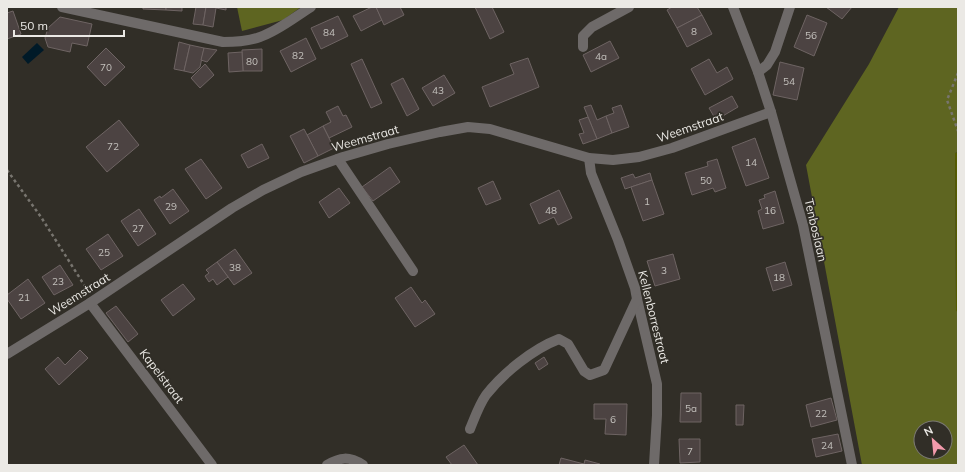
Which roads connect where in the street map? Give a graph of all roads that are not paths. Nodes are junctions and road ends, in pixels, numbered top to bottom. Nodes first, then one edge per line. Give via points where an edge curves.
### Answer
1 (62, 7) edge
2 (311, 7) edge
3 (628, 7) edge
4 (733, 7) edge
5 (790, 7) edge
6 (583, 46) dead end
7 (758, 72) junction
8 (771, 112) junction
9 (589, 158) junction
10 (338, 159) junction
11 (413, 271) dead end
12 (636, 299) junction
13 (92, 302) junction
14 (7, 354) edge
15 (470, 429) dead end
16 (212, 465) edge
17 (327, 465) edge
18 (363, 465) edge
19 (654, 465) edge
20 (852, 465) edge

1 - 2 street via 224,42 240,42 261,37
3 - 6 street via 592,27 583,36
4 - 7 street, Tenboslaan
5 - 7 street via 775,52 767,65
7 - 8 street, Tenboslaan
8 - 9 street, Weemstraat via 672,148 639,157 613,160
8 - 20 street, Tenboslaan via 803,225
9 - 10 street, Weemstraat via 490,129 468,127 388,144
9 - 12 street, Kellenborrestraat via 592,173 635,288
10 - 11 street
10 - 13 street, Weemstraat via 301,172 232,208
12 - 15 street via 604,370 590,375 584,371 568,344 559,339 548,343 527,356 487,395
12 - 19 street, Kellenborrestraat via 657,384
13 - 14 street, Weemstraat
13 - 16 street, Kapelstraat
17 - 18 street via 344,458

